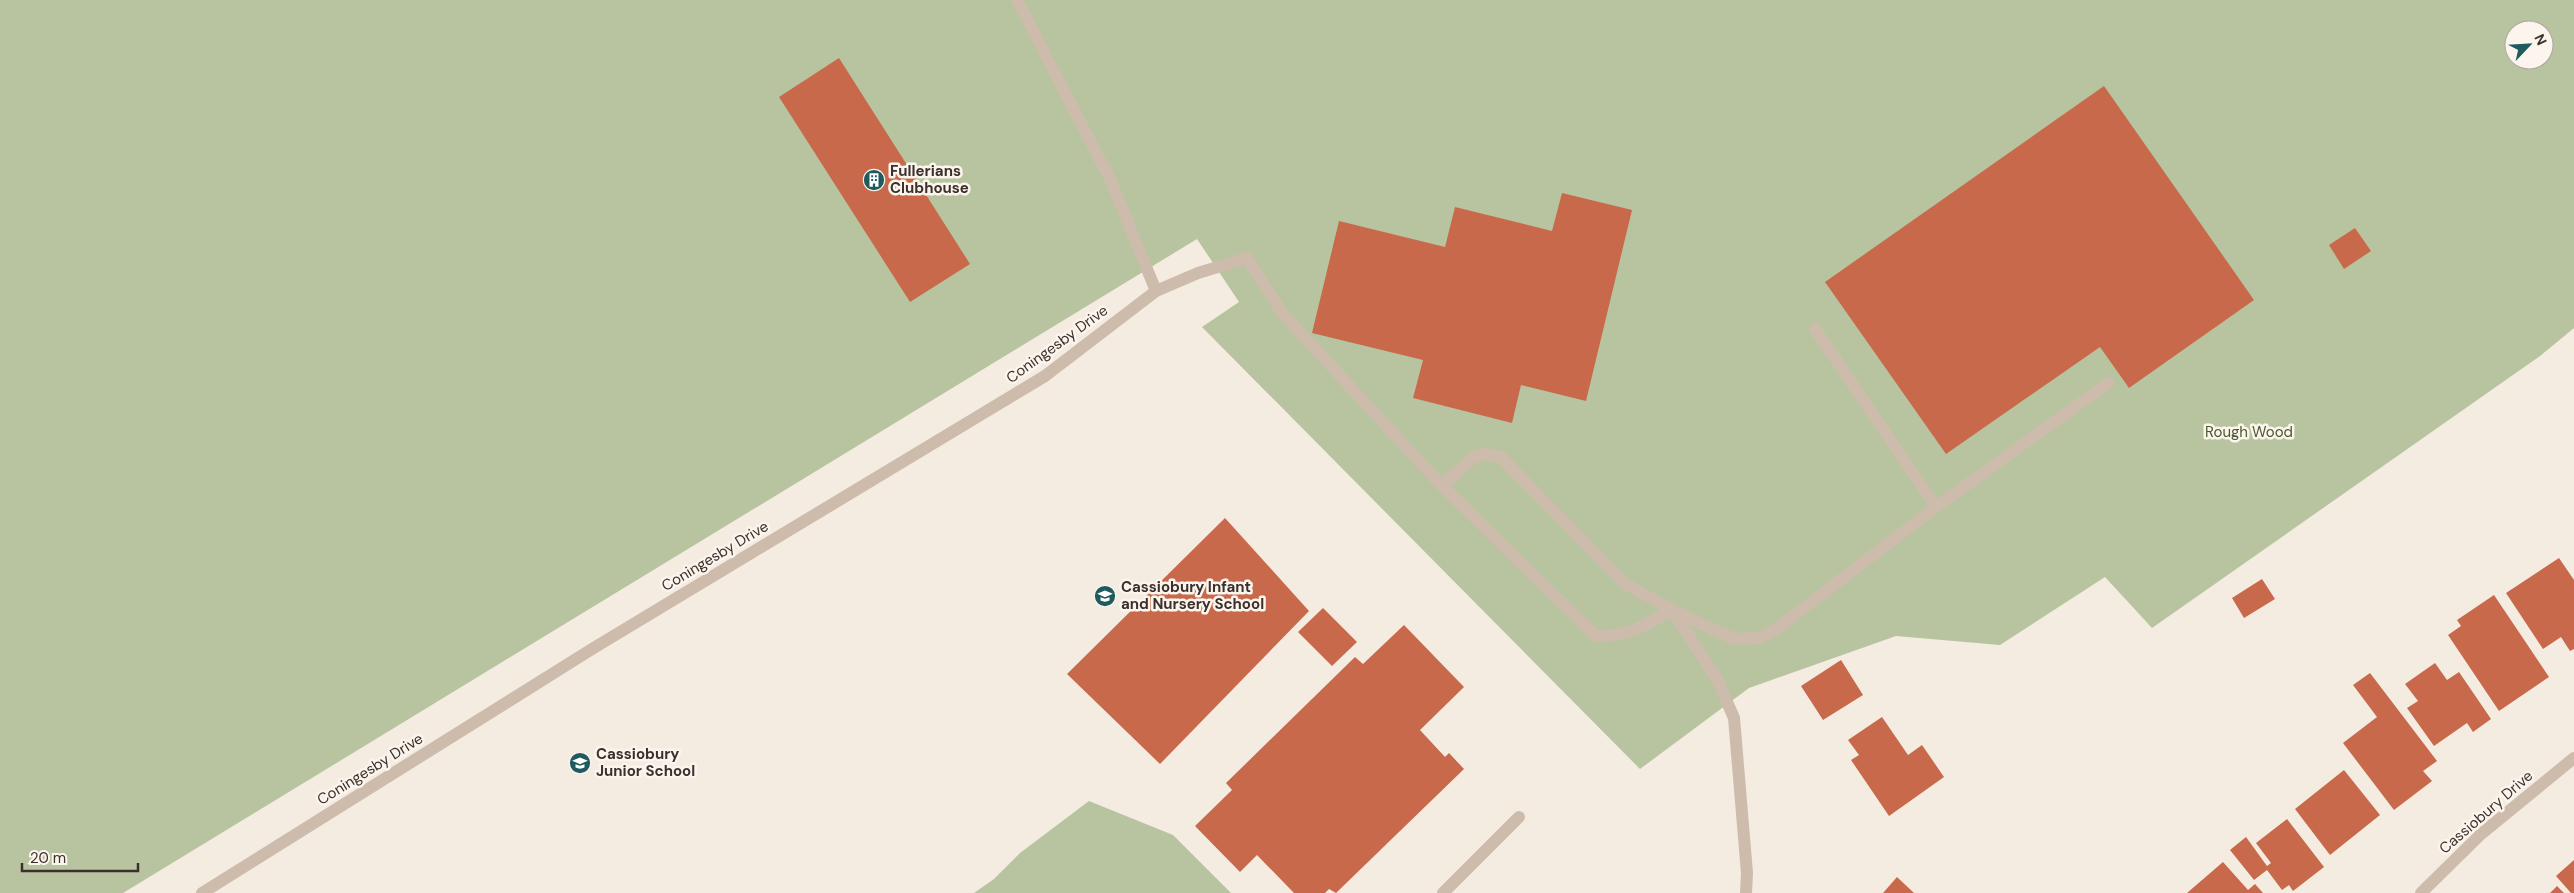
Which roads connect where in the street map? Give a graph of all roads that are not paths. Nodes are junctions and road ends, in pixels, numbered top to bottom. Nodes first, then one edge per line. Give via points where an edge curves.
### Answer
1 (1017, 0) edge
2 (1156, 291) junction
3 (1815, 329) dead end
4 (2108, 383) dead end
5 (1442, 486) junction
6 (1936, 506) junction
7 (1672, 610) junction
8 (2574, 758) edge
9 (1519, 817) dead end
10 (202, 893) edge
11 (1443, 893) edge
12 (1746, 893) edge
13 (2421, 893) edge

1 - 2 street via 1111,181
2 - 5 street, Coningesby Drive via 1246,258 1283,314
2 - 10 street, Coningesby Drive via 1045,376 592,649
3 - 6 street
4 - 6 street
5 - 7 street via 1596,636 1613,637 1644,627
5 - 7 street via 1473,458 1484,454 1501,457 1624,583
6 - 7 street via 1760,638 1734,640
7 - 12 street via 1716,679 1734,718
8 - 13 street, Cassiobury Drive via 2481,834
9 - 11 street

